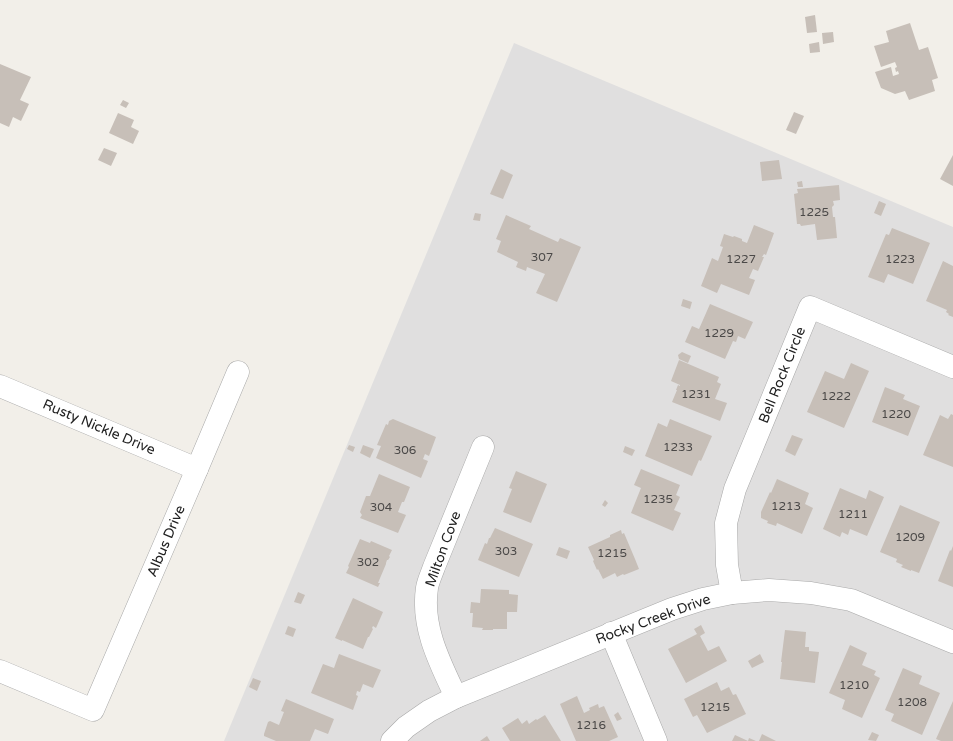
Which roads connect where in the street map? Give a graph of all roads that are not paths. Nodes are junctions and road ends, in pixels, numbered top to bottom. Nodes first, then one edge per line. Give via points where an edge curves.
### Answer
1 (953, 367) edge
2 (238, 372) dead end
3 (0, 386) edge
4 (483, 447) dead end
5 (197, 469) junction
6 (732, 593) junction
7 (611, 634) junction
8 (953, 642) edge
9 (0, 671) edge
10 (456, 697) junction
11 (392, 741) edge
12 (656, 741) edge

1 - 6 street, Bell Rock Circle via 810,307 735,489 726,523 727,565
2 - 5 street, Albus Drive
3 - 5 street, Rusty Nickle Drive
4 - 10 street, Milton Cove via 427,587 426,614 434,648
5 - 9 street, Albus Drive via 93,710
6 - 7 street, Rocky Creek Drive via 672,609
6 - 8 street, Rocky Creek Drive via 769,590 811,593 851,600
7 - 10 street, Rocky Creek Drive
7 - 12 street
10 - 11 street, Rocky Creek Drive via 429,711 406,727

